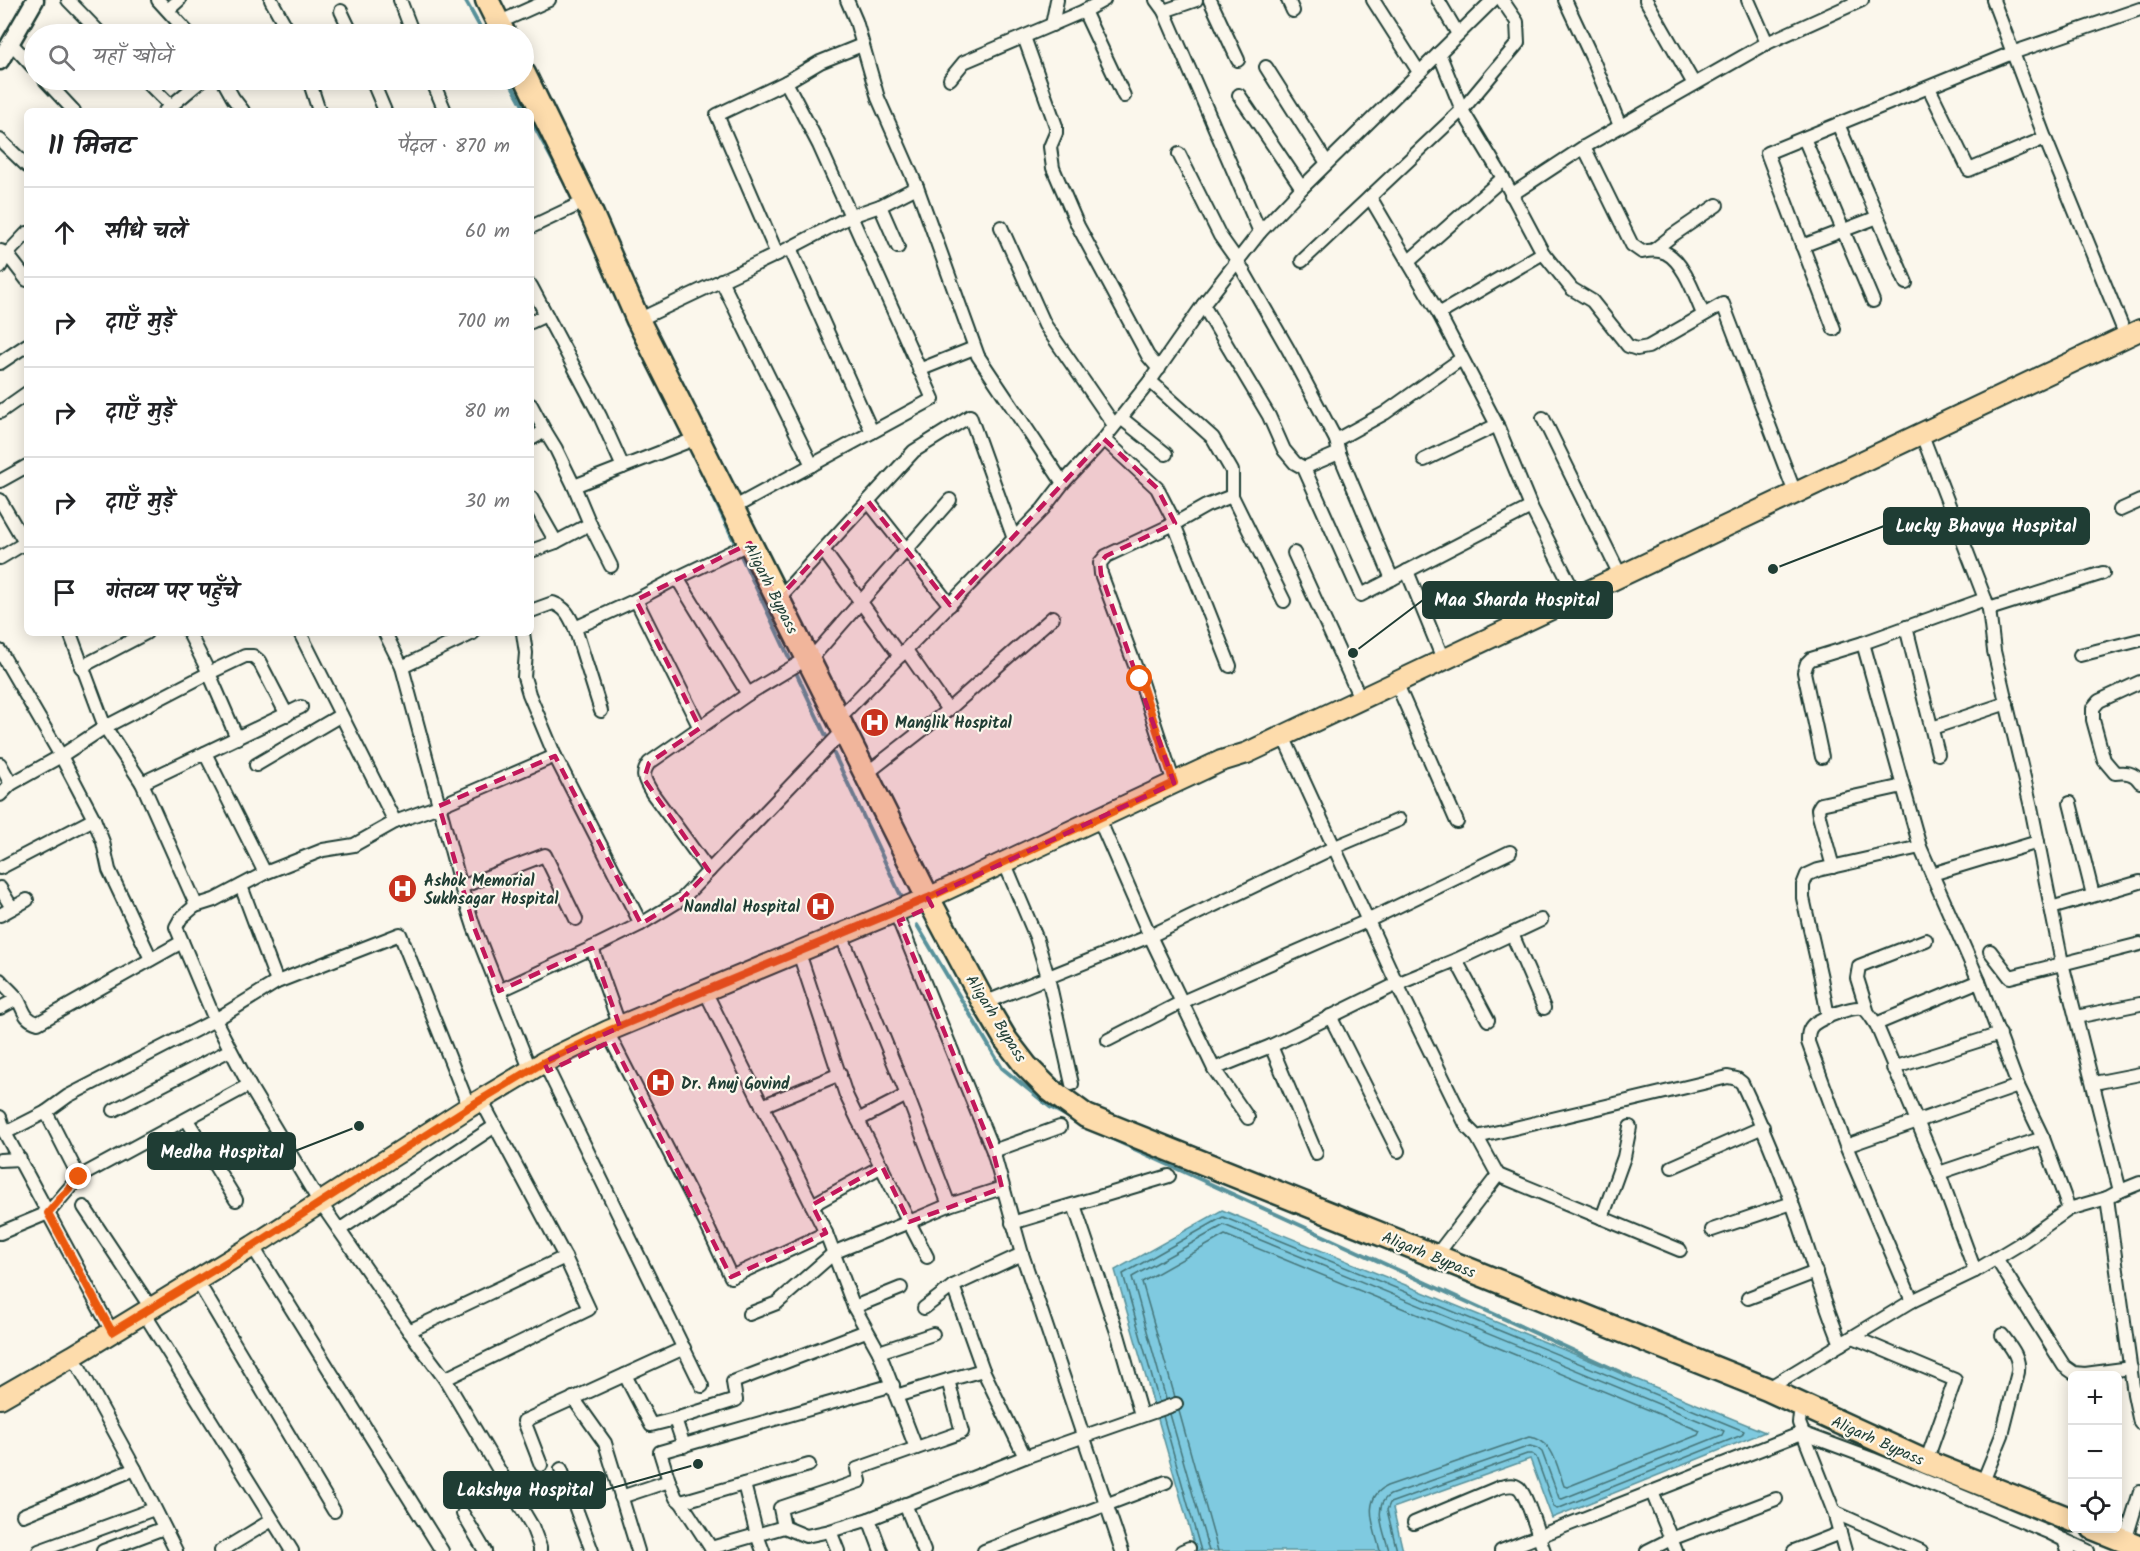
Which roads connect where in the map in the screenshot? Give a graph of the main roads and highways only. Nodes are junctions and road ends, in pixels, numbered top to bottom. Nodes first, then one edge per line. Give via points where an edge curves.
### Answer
1 (487, 0) edge
2 (499, 24) edge
3 (531, 90) edge
4 (2133, 333) edge
5 (1247, 753) junction
6 (930, 902) junction
7 (686, 1005) junction
8 (323, 1207) junction
9 (192, 1291) junction
10 (150, 1315) junction
11 (0, 1398) edge
12 (0, 1410) edge
13 (2105, 1533) edge
14 (2068, 1537) edge
15 (2132, 1544) edge

1 - 2 highway
3 - 6 highway, Aligarh Bypass via 578,204 638,320 691,440 733,508 743,546 778,599 802,663 841,725
4 - 5 main road
5 - 6 main road via 1174,783
5 - 6 main road via 1224,769 1008,871
6 - 7 main road
6 - 7 main road via 899,921 710,1001
6 - 14 highway, Aligarh Bypass via 1006,1040 1049,1089 1086,1116 1767,1389 1801,1418 1982,1484
7 - 8 main road via 541,1068
8 - 9 main road
8 - 9 main road via 258,1255
9 - 10 main road
10 - 11 main road via 112,1332
10 - 12 main road via 78,1365
13 - 15 highway

